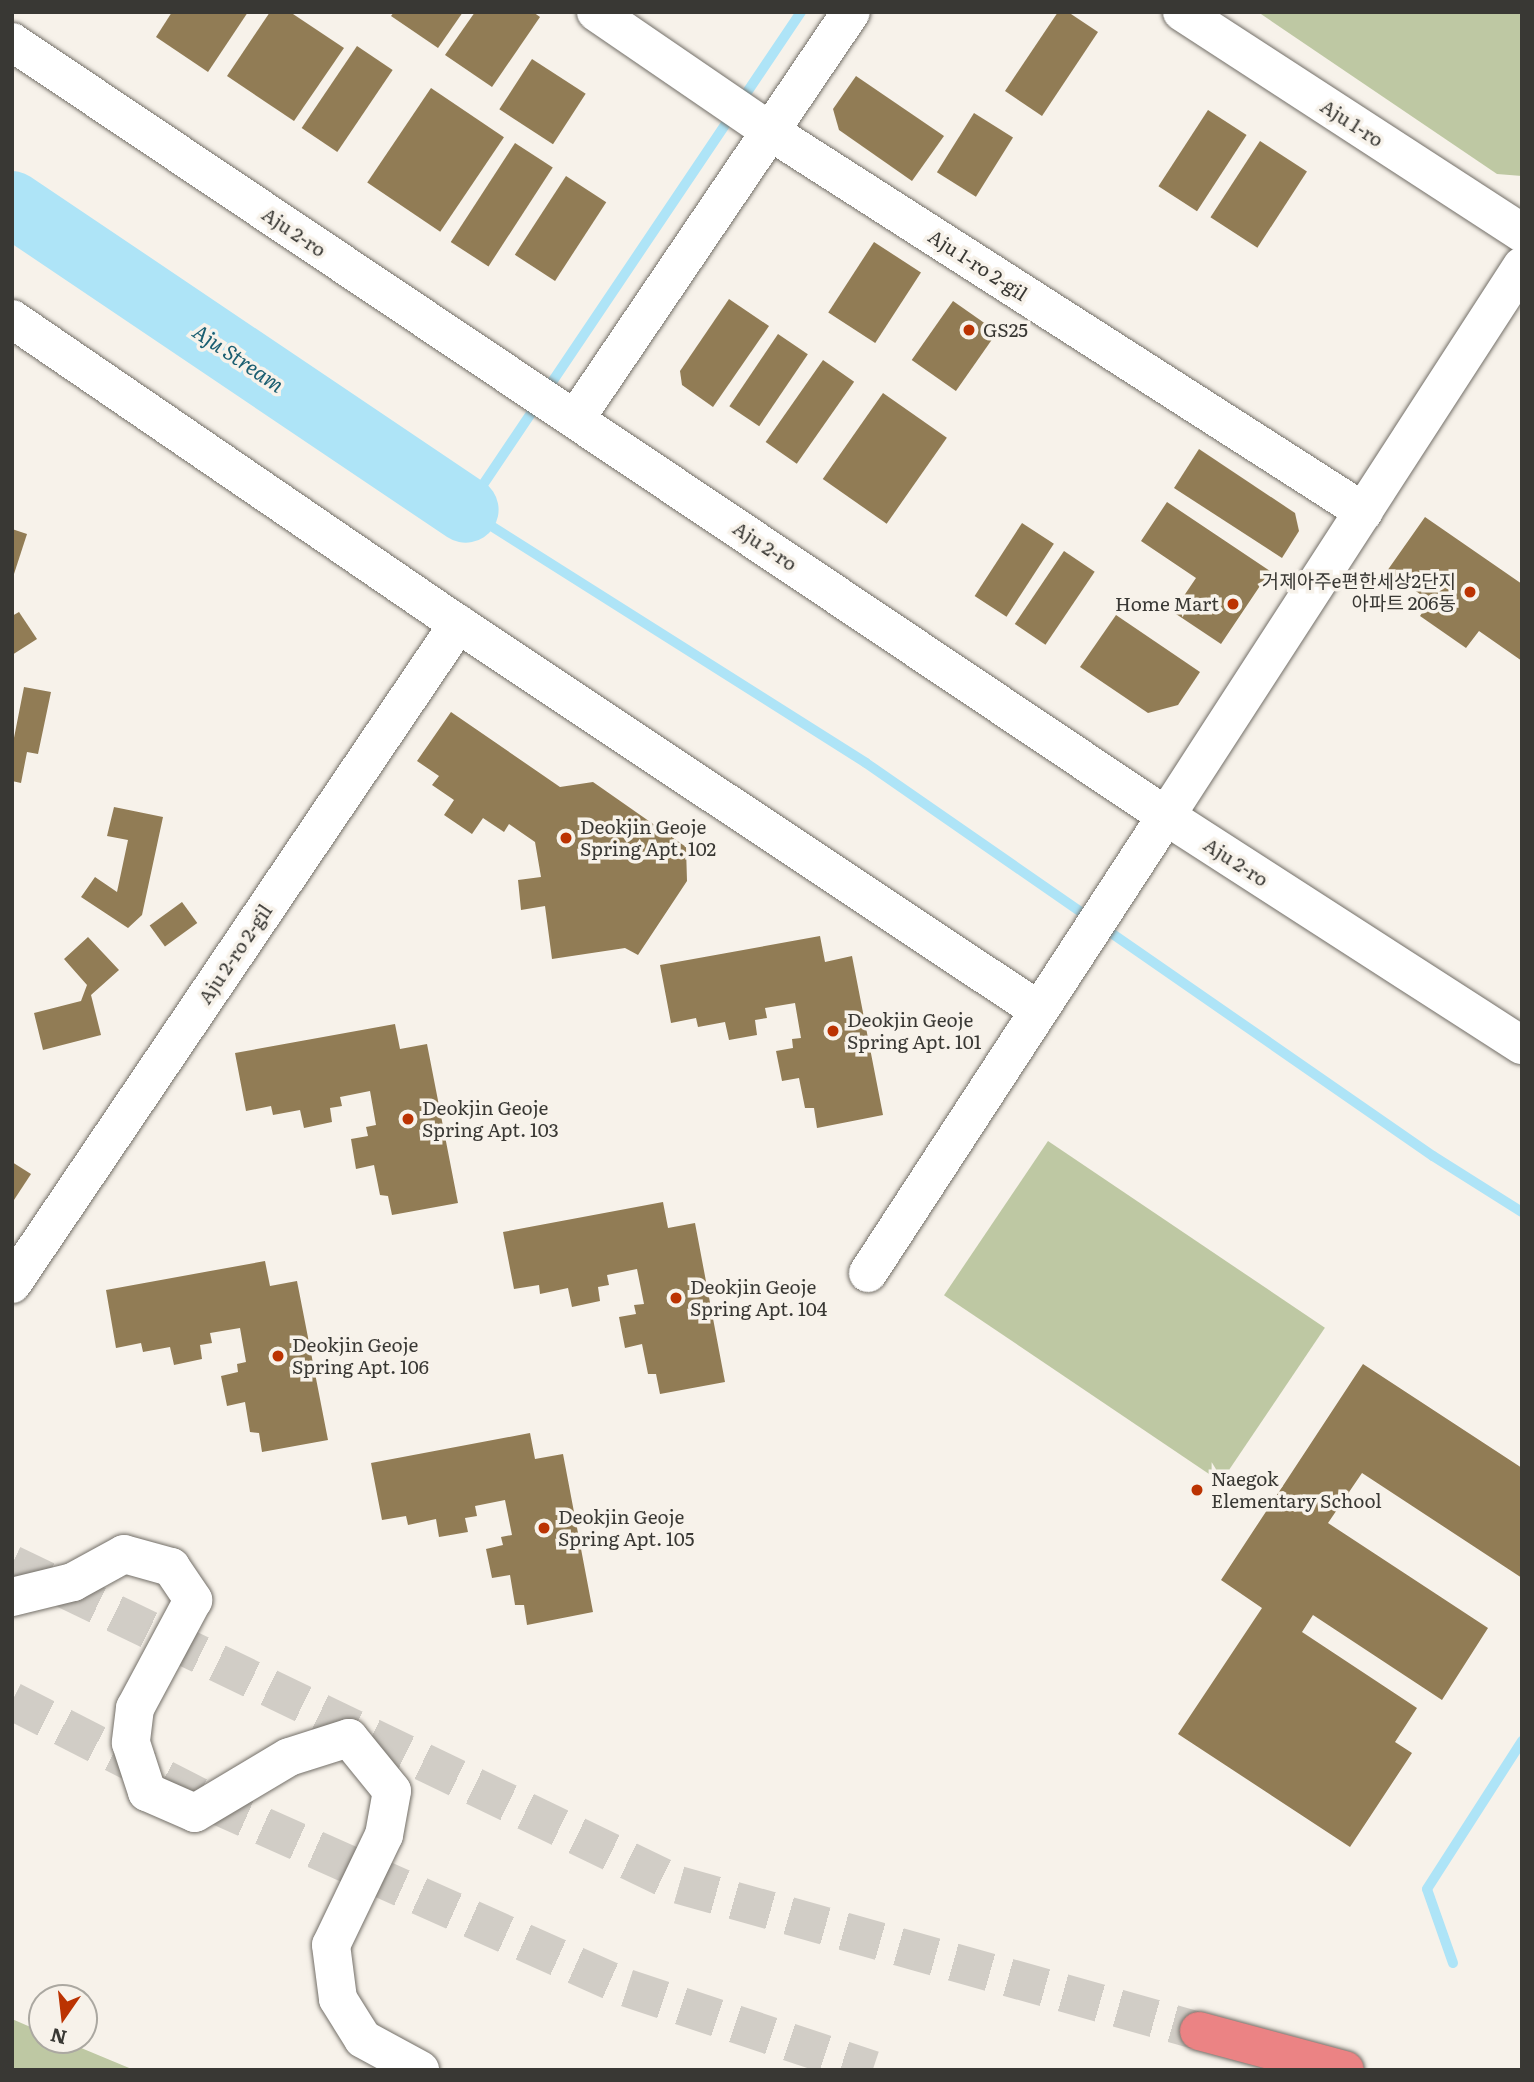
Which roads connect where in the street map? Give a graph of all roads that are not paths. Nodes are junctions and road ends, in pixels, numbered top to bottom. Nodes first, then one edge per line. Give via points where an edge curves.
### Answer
1 (596, 12) edge
2 (851, 12) edge
3 (1182, 12) edge
4 (12, 42) edge
5 (771, 132) junction
6 (1522, 233) edge
7 (1522, 266) edge
8 (12, 319) edge
9 (576, 418) junction
10 (1364, 512) junction
11 (458, 624) junction
12 (1166, 817) junction
13 (1038, 1010) junction
14 (1522, 1045) edge
15 (868, 1273) dead end
16 (12, 1284) edge
17 (12, 1597) edge
18 (1199, 2031) tunnel mouth
19 (420, 2070) edge
20 (1345, 2070) edge

1 - 5 street, Aju 1-ro 2-gil
2 - 5 street
3 - 6 street, Aju 1-ro
4 - 9 street, Aju 2-ro
5 - 9 street
5 - 10 street, Aju 1-ro 2-gil
7 - 10 street
8 - 11 street
9 - 12 street, Aju 2-ro
10 - 12 street
11 - 13 street
11 - 16 street, Aju 2-ro 2-gil
12 - 13 street
12 - 14 street, Aju 2-ro
13 - 15 street
17 - 19 street via 73,1582 124,1554 172,1567 193,1600 135,1708 131,1742 147,1793 195,1813 289,1757 349,1738 392,1791 384,1835 331,1945 338,1999 363,2039
18 - 20 highway

